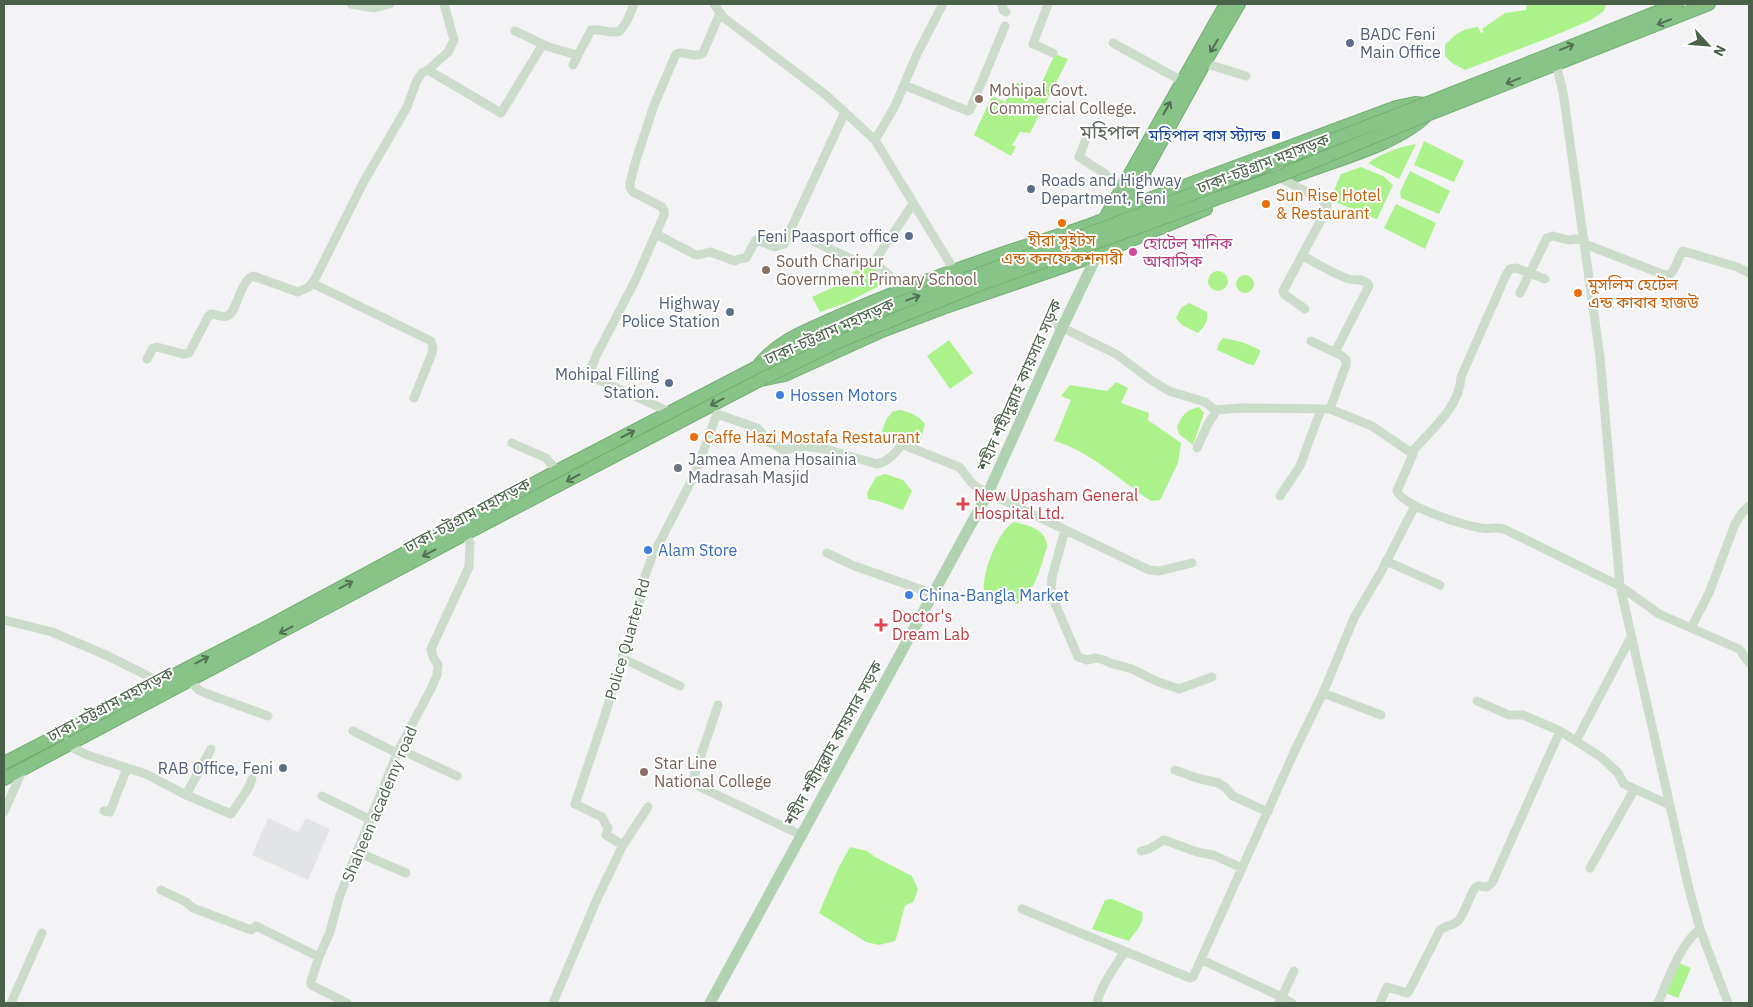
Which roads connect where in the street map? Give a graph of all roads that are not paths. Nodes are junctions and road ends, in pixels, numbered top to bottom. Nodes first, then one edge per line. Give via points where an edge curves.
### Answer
1 (351, 4) edge
2 (390, 4) edge
3 (444, 4) edge
4 (634, 4) edge
5 (714, 4) edge
6 (943, 4) edge
7 (1001, 4) edge
8 (1048, 4) edge
9 (1226, 4) edge
10 (1239, 4) edge
11 (1677, 4) edge
12 (1709, 4) edge
13 (1006, 12) dead end
14 (720, 13) junction
15 (1005, 26) dead end
16 (515, 31) dead end
17 (1113, 43) dead end
18 (543, 44) junction
19 (1053, 53) dead end
20 (577, 55) junction
21 (1199, 61) junction
22 (1556, 64) junction
23 (573, 65) dead end
24 (428, 70) junction
25 (1246, 76) dead end
26 (1182, 81) junction
27 (904, 86) junction
28 (1426, 110) junction
29 (845, 112) junction
30 (1089, 131) dead end
31 (875, 140) junction
32 (1284, 180) junction
33 (1121, 190) junction
34 (913, 204) junction
35 (1122, 211) junction
36 (1105, 219) junction
37 (791, 231) junction
38 (656, 234) junction
39 (1585, 241) junction
40 (1302, 255) junction
41 (1092, 256) junction
42 (874, 262) junction
43 (954, 270) junction
44 (1530, 273) junction
45 (1749, 273) edge
46 (1545, 279) dead end
47 (312, 283) junction
48 (897, 292) junction
49 (1520, 293) dead end
50 (1305, 309) dead end
51 (1059, 326) junction
52 (1311, 341) dead end
53 (1334, 352) junction
54 (147, 359) dead end
55 (757, 367) junction
56 (760, 380) junction
57 (414, 398) dead end
58 (1325, 409) junction
59 (1217, 410) junction
60 (670, 412) junction
61 (512, 443) dead end
62 (1197, 448) dead end
63 (1412, 452) junction
64 (557, 470) junction
65 (986, 492) junction
66 (1280, 496) dead end
67 (1415, 506) junction
68 (1749, 506) edge
69 (1066, 530) junction
70 (465, 534) junction
71 (827, 553) dead end
72 (1386, 561) junction
73 (1192, 563) dead end
74 (1440, 585) dead end
75 (1620, 586) junction
76 (928, 592) junction
77 (4, 620) edge
78 (1691, 628) junction
79 (1631, 637) junction
80 (622, 658) junction
81 (1749, 663) edge
82 (1212, 677) dead end
83 (190, 681) junction
84 (156, 684) junction
85 (680, 686) dead end
86 (1323, 693) junction
87 (1477, 702) dead end
88 (718, 705) dead end
89 (1381, 714) dead end
90 (268, 716) dead end
91 (353, 731) dead end
92 (1560, 731) junction
93 (65, 739) junction
94 (1576, 741) junction
95 (211, 749) dead end
96 (398, 751) junction
97 (4, 764) edge
98 (24, 768) junction
99 (127, 768) junction
100 (1174, 770) dead end
101 (457, 776) dead end
102 (4, 778) edge
103 (252, 779) dead end
104 (1634, 790) junction
105 (186, 795) junction
106 (322, 796) dead end
107 (1670, 805) junction
108 (648, 807) dead end
109 (104, 811) dead end
110 (4, 812) edge
111 (1268, 812) junction
112 (371, 820) junction
113 (797, 833) junction
114 (623, 845) junction
115 (1141, 851) dead end
116 (357, 852) junction
117 (1242, 868) junction
118 (1590, 868) dead end
119 (406, 874) dead end
120 (161, 890) dead end
121 (1022, 909) dead end
122 (1700, 929) junction
123 (42, 933) dead end
124 (1125, 951) junction
125 (319, 956) junction
126 (1202, 960) junction
127 (1294, 971) dead end
128 (1281, 1000) edge
129 (11, 1003) edge
130 (347, 1003) edge
131 (553, 1003) edge
132 (704, 1003) edge
133 (710, 1003) edge
134 (1097, 1003) edge
135 (1292, 1003) edge
136 (1380, 1003) edge
137 (1658, 1003) edge
138 (1728, 1003) edge

1 - 2 street via 374,8
3 - 24 street via 454,40 448,52
4 - 20 street via 620,31 591,30
5 - 14 street
6 - 27 street
7 - 13 street
8 - 19 street via 1033,44
9 - 21 highway
10 -> 21 highway
28 -> 11 highway, ঢাকা-চট্টগ্রাম মহাসড়ক
12 -> 22 highway, ঢাকা-চট্টগ্রাম মহাসড়ক
14 - 29 street
14 - 38 street via 703,53 697,56 680,52 673,58 636,160 630,188 664,211
15 - 27 street via 970,110
16 - 18 street
17 - 26 street
18 - 20 street
18 - 24 street via 501,113
20 - 23 street
21 - 25 street
21 - 26 highway
21 - 35 highway
22 -> 28 highway, ঢাকা-চট্টগ্রাম মহাসড়ক
22 - 39 street
24 - 47 street via 417,80 406,107
33 -> 26 highway
27 - 31 street
28 - 32 highway via 1417,125 1398,137
28 - 35 highway via 1415,103 1396,107
55 -> 28 highway, ঢাকা-চট্টগ্রাম মহাসড়ক, bridge via 824,334 897,304
28 - 56 highway, ঢাকা-চট্টগ্রাম মহাসড়ক, bridge via 1279,176 979,285 838,342
29 - 31 street
29 - 37 street
30 - 33 street via 1079,157 1104,173
31 - 34 street
32 - 40 street via 1327,205
32 - 41 highway
33 - 36 highway
34 - 42 street
34 - 43 street
35 - 36 highway
35 - 41 highway
36 - 41 highway
36 - 43 highway
37 - 38 street via 786,241 775,248 756,240 746,258 735,261 710,252 694,254
37 - 42 street via 854,260
38 - 60 street via 589,374
39 - 44 street via 1550,236
39 - 45 street via 1662,274 1673,272 1683,250
39 - 75 street via 1600,357
40 - 50 street via 1283,291
40 - 53 street via 1334,273 1362,280 1369,286
41 - 51 main road, শহীদ শহীদুল্লাহ কায়সার সড়ক via 1073,289
41 - 56 highway via 882,331 785,375
42 - 48 street via 891,277
43 - 48 highway
44 - 46 street
44 - 49 street
44 - 63 street via 1516,268 1510,269 1506,275 1450,408
47 - 54 street via 298,292 253,276 243,286 231,313 208,317 189,353 157,347
47 - 57 street via 431,341 432,353
48 - 55 highway via 797,335 777,346
51 - 59 street via 1116,354 1169,391 1205,402
51 - 65 main road, শহীদ শহীদুল্লাহ কায়সার সড়ক
52 - 53 street
53 - 58 street via 1346,360 1346,365
55 - 60 highway, ঢাকা-চট্টগ্রাম মহাসড়ক
56 -> 70 highway, ঢাকা-চট্টগ্রাম মহাসড়ক
58 - 59 street
58 - 63 street via 1372,426
58 - 66 street via 1300,466
59 - 62 street
64 -> 60 highway, ঢাকা-চট্টগ্রাম মহাসড়ক
61 - 64 street via 546,458
63 - 67 street via 1397,491
84 -> 64 highway, ঢাকা-চট্টগ্রাম মহাসড়ক via 366,575
65 - 69 street
65 - 76 main road, শহীদ শহীদুল্লাহ কায়সার সড়ক
65 - 80 street, Police Quarter Rd via 968,481 960,467 904,445 877,464 825,449 804,446 784,450 767,441 757,428 717,414 695,474 644,576 637,614
65 - 133 main road, শহীদ শহীদুল্লাহ কায়সার সড়ক
67 - 72 street
67 - 75 street via 1480,528 1504,529
68 - 78 street via 1735,524 1709,593
69 - 73 street via 1155,571
69 - 82 street via 1052,577 1051,594 1078,657 1104,660 1179,689
70 -> 83 highway, ঢাকা-চট্টগ্রাম মহাসড়ক
70 - 96 street, Shaheen academy road via 470,544 469,567 431,648 438,666 437,675
71 - 76 street
72 - 74 street
72 - 86 street via 1354,618
75 - 78 street via 1659,614
75 - 79 street
76 - 113 main road, শহীদ শহীদুল্লাহ কায়সার সড়ক
77 - 84 street via 61,636 148,676
78 - 81 street via 1739,649
79 - 94 street
79 - 107 street
80 - 85 street
80 - 114 street, Police Quarter Rd via 575,804 602,817 608,828 606,835
83 - 90 street via 205,693
83 - 93 highway, ঢাকা-চট্টগ্রাম মহাসড়ক
84 - 93 highway, ঢাকা-চট্টগ্রাম মহাসড়ক
86 - 89 street
86 - 111 street
87 - 92 street via 1509,714 1523,715
88 - 113 street via 695,773 696,785
91 - 96 street
92 - 94 street
92 - 136 street via 1492,883 1475,888 1461,917 1453,925 1440,930 1409,991 1406,993 1387,987
93 - 97 highway, ঢাকা-চট্টগ্রাম মহাসড়ক
93 - 98 highway, ঢাকা-চট্টগ্রাম মহাসড়ক
93 - 99 street via 87,755
94 - 104 street via 1602,757 1622,782
95 - 105 street
96 - 101 street
96 - 112 street, Shaheen academy road
98 - 102 highway, ঢাকা-চট্টগ্রাম মহাসড়ক
98 - 110 street
99 - 105 street
99 - 109 street via 110,812
100 - 111 street via 1218,783 1233,796
103 - 105 street via 232,814
104 - 107 street
104 - 118 street
106 - 112 street
107 - 122 street
108 - 114 street
111 - 117 street
112 - 116 street, Shaheen academy road
113 - 132 main road, শহীদ শহীদুল্লাহ কায়সার সড়ক
114 - 131 street
115 - 117 street via 1164,840
116 - 119 street
116 - 125 street, Shaheen academy road
117 - 126 street
120 - 125 street via 193,908 251,930 256,926
121 - 124 street
122 - 137 street via 1692,935
122 - 138 street
123 - 129 street
124 - 126 street via 1190,978
124 - 134 street
125 - 130 street, Shaheen academy road via 311,984
126 - 128 street
127 - 128 street
128 - 135 street

